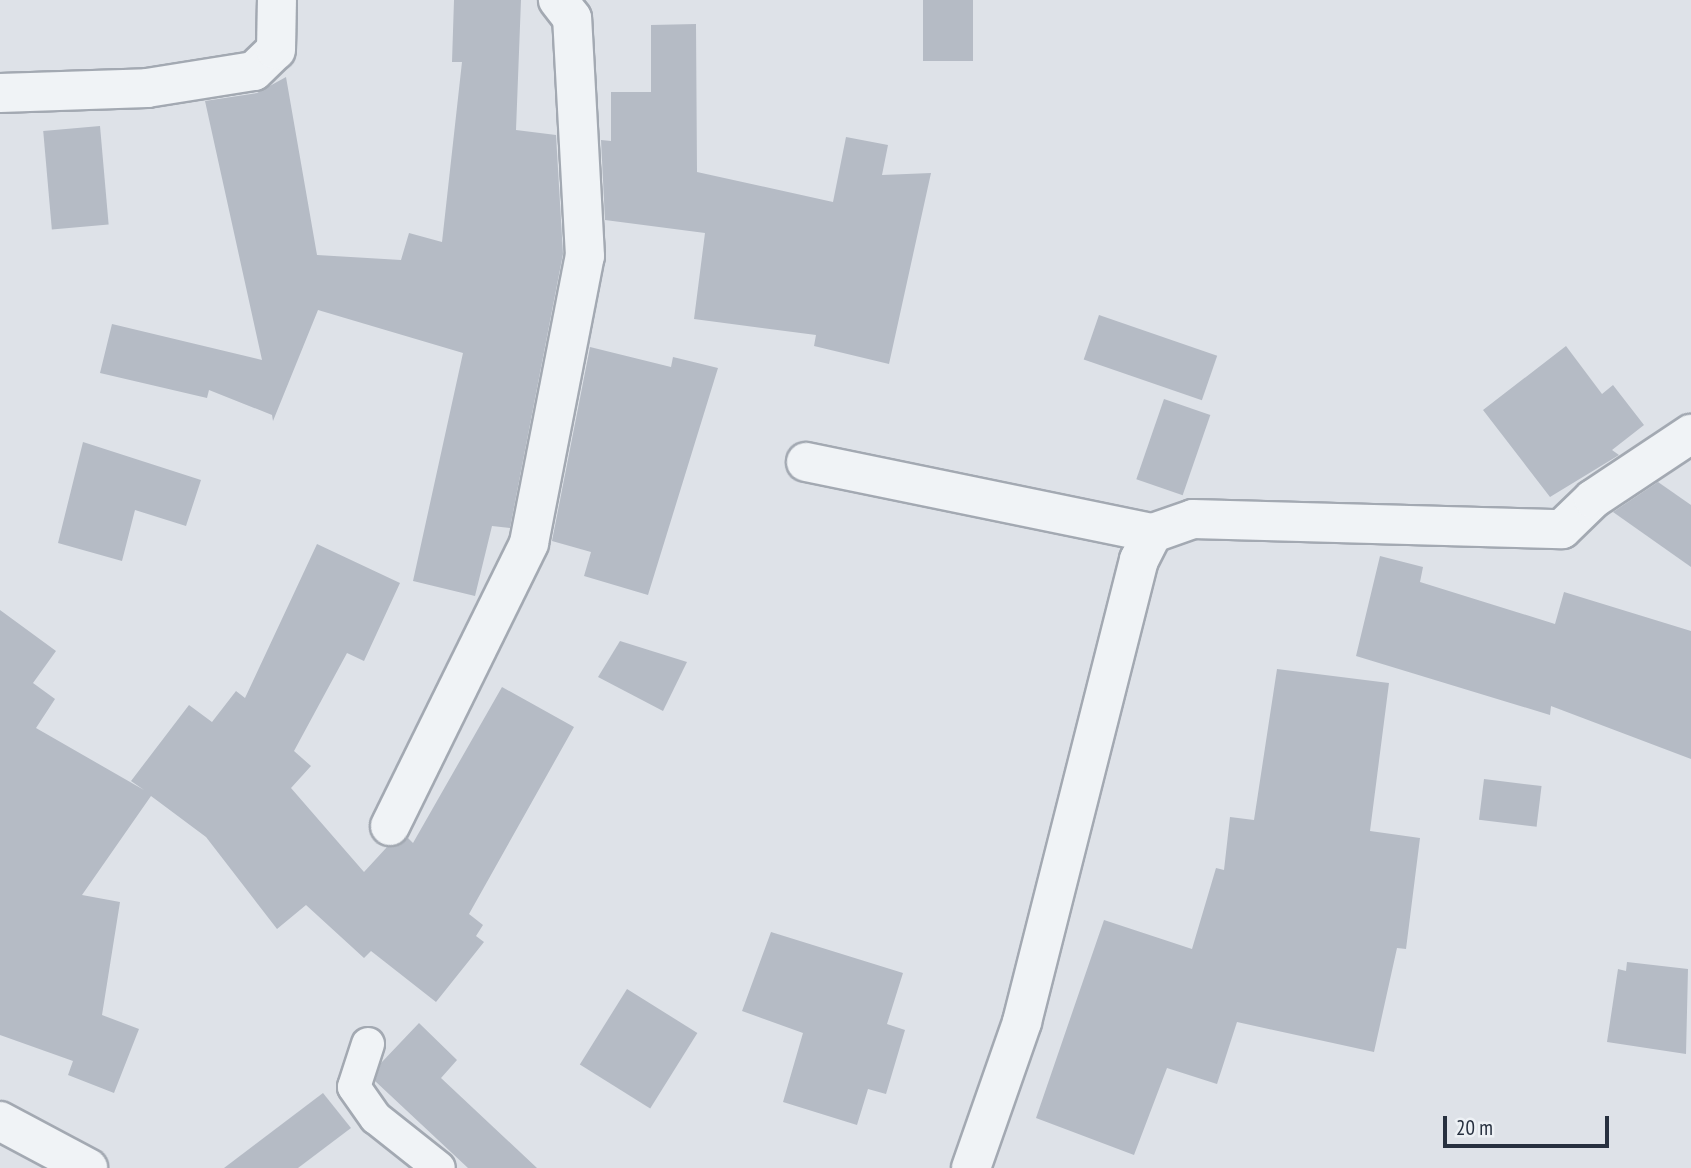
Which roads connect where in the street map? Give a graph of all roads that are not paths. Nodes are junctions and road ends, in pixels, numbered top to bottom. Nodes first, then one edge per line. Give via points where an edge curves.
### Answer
1 (277, 0) edge
2 (558, 0) edge
3 (0, 93) edge
4 (1691, 434) edge
5 (806, 462) dead end
6 (1153, 533) junction
7 (390, 826) dead end
8 (368, 1044) dead end
9 (0, 1121) edge
10 (88, 1168) edge
11 (439, 1168) edge
12 (971, 1168) edge

1 - 3 street via 276,50 254,72 147,89
2 - 7 street via 572,18 585,256 529,542
4 - 6 street via 1593,499 1562,530 1193,519
5 - 6 street
6 - 12 street via 1139,560 1022,1022
8 - 11 lane via 354,1087 376,1118
9 - 10 street

